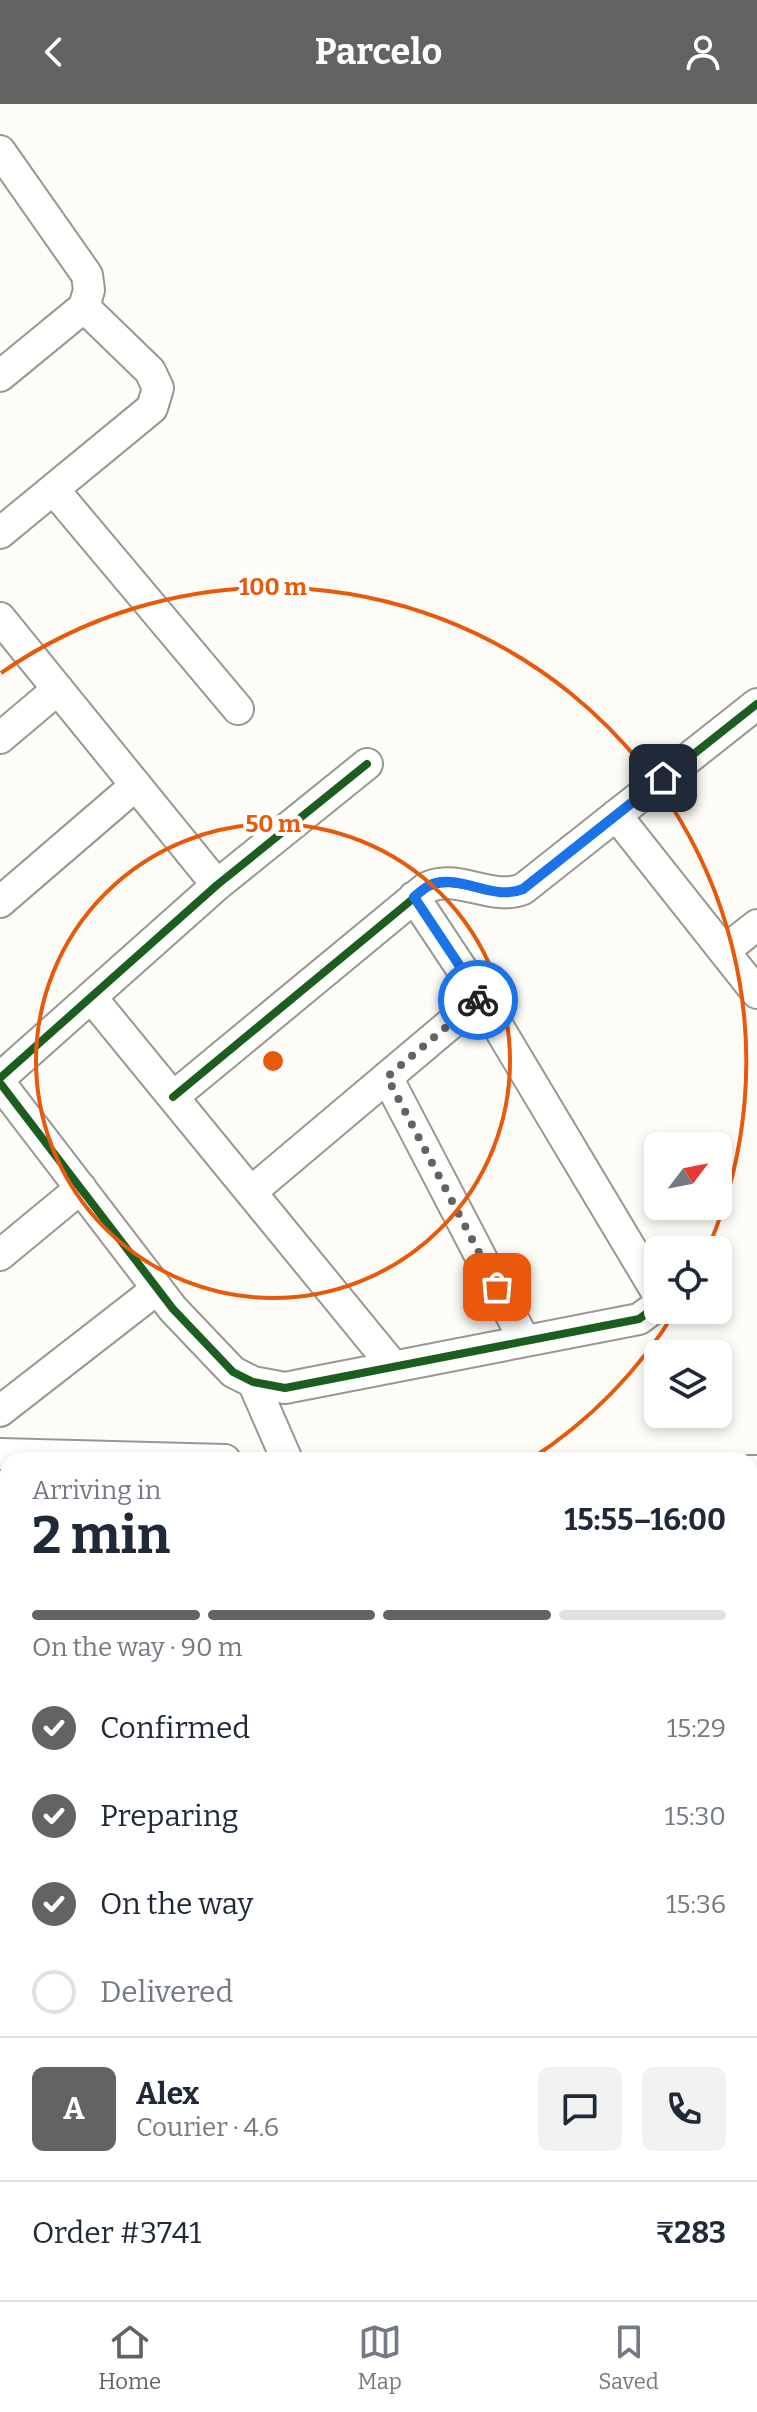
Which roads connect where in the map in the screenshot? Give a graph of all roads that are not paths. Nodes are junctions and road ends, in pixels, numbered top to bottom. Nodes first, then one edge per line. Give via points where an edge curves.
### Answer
1 (0, 151) edge
2 (84, 307) junction
3 (0, 376) edge
4 (54, 490) junction
5 (0, 533) edge
6 (0, 618) edge
7 (58, 689) junction
8 (757, 704) edge
9 (238, 709) dead end
10 (0, 738) edge
11 (367, 764) dead end
12 (136, 785) junction
13 (616, 815) junction
14 (217, 885) junction
15 (414, 897) junction
16 (0, 902) edge
17 (757, 925) edge
18 (724, 951) junction
19 (757, 993) edge
20 (91, 997) junction
21 (481, 998) junction
22 (387, 1077) junction
23 (0, 1081) edge
24 (173, 1097) junction
25 (81, 1188) junction
26 (251, 1192) junction
27 (0, 1255) edge
28 (644, 1273) edge
29 (157, 1289) junction
30 (644, 1315) edge
31 (524, 1340) junction
32 (393, 1366) junction
33 (253, 1382) junction
34 (0, 1411) edge
35 (284, 1452) edge

1 - 2 street via 87,275
2 - 3 street
2 - 4 street via 150,371 158,388 152,408
4 - 5 street
4 - 9 street
6 - 7 street
7 - 10 street
7 - 12 street
8 - 13 street
11 - 14 street
12 - 14 street
12 - 16 street
13 - 15 street via 511,894 435,883
13 - 18 street
14 - 20 street
15 - 21 street
15 - 24 street
17 - 18 street
18 - 19 street
20 - 23 street
20 - 24 street
21 - 22 street
21 - 28 street
22 - 26 street
22 - 31 street
23 - 25 street
24 - 26 street
25 - 27 street
25 - 29 street
26 - 32 street
29 - 33 street via 233,1372
29 - 34 street
30 - 31 street
31 - 32 street
32 - 33 street via 285,1388
33 - 35 street

